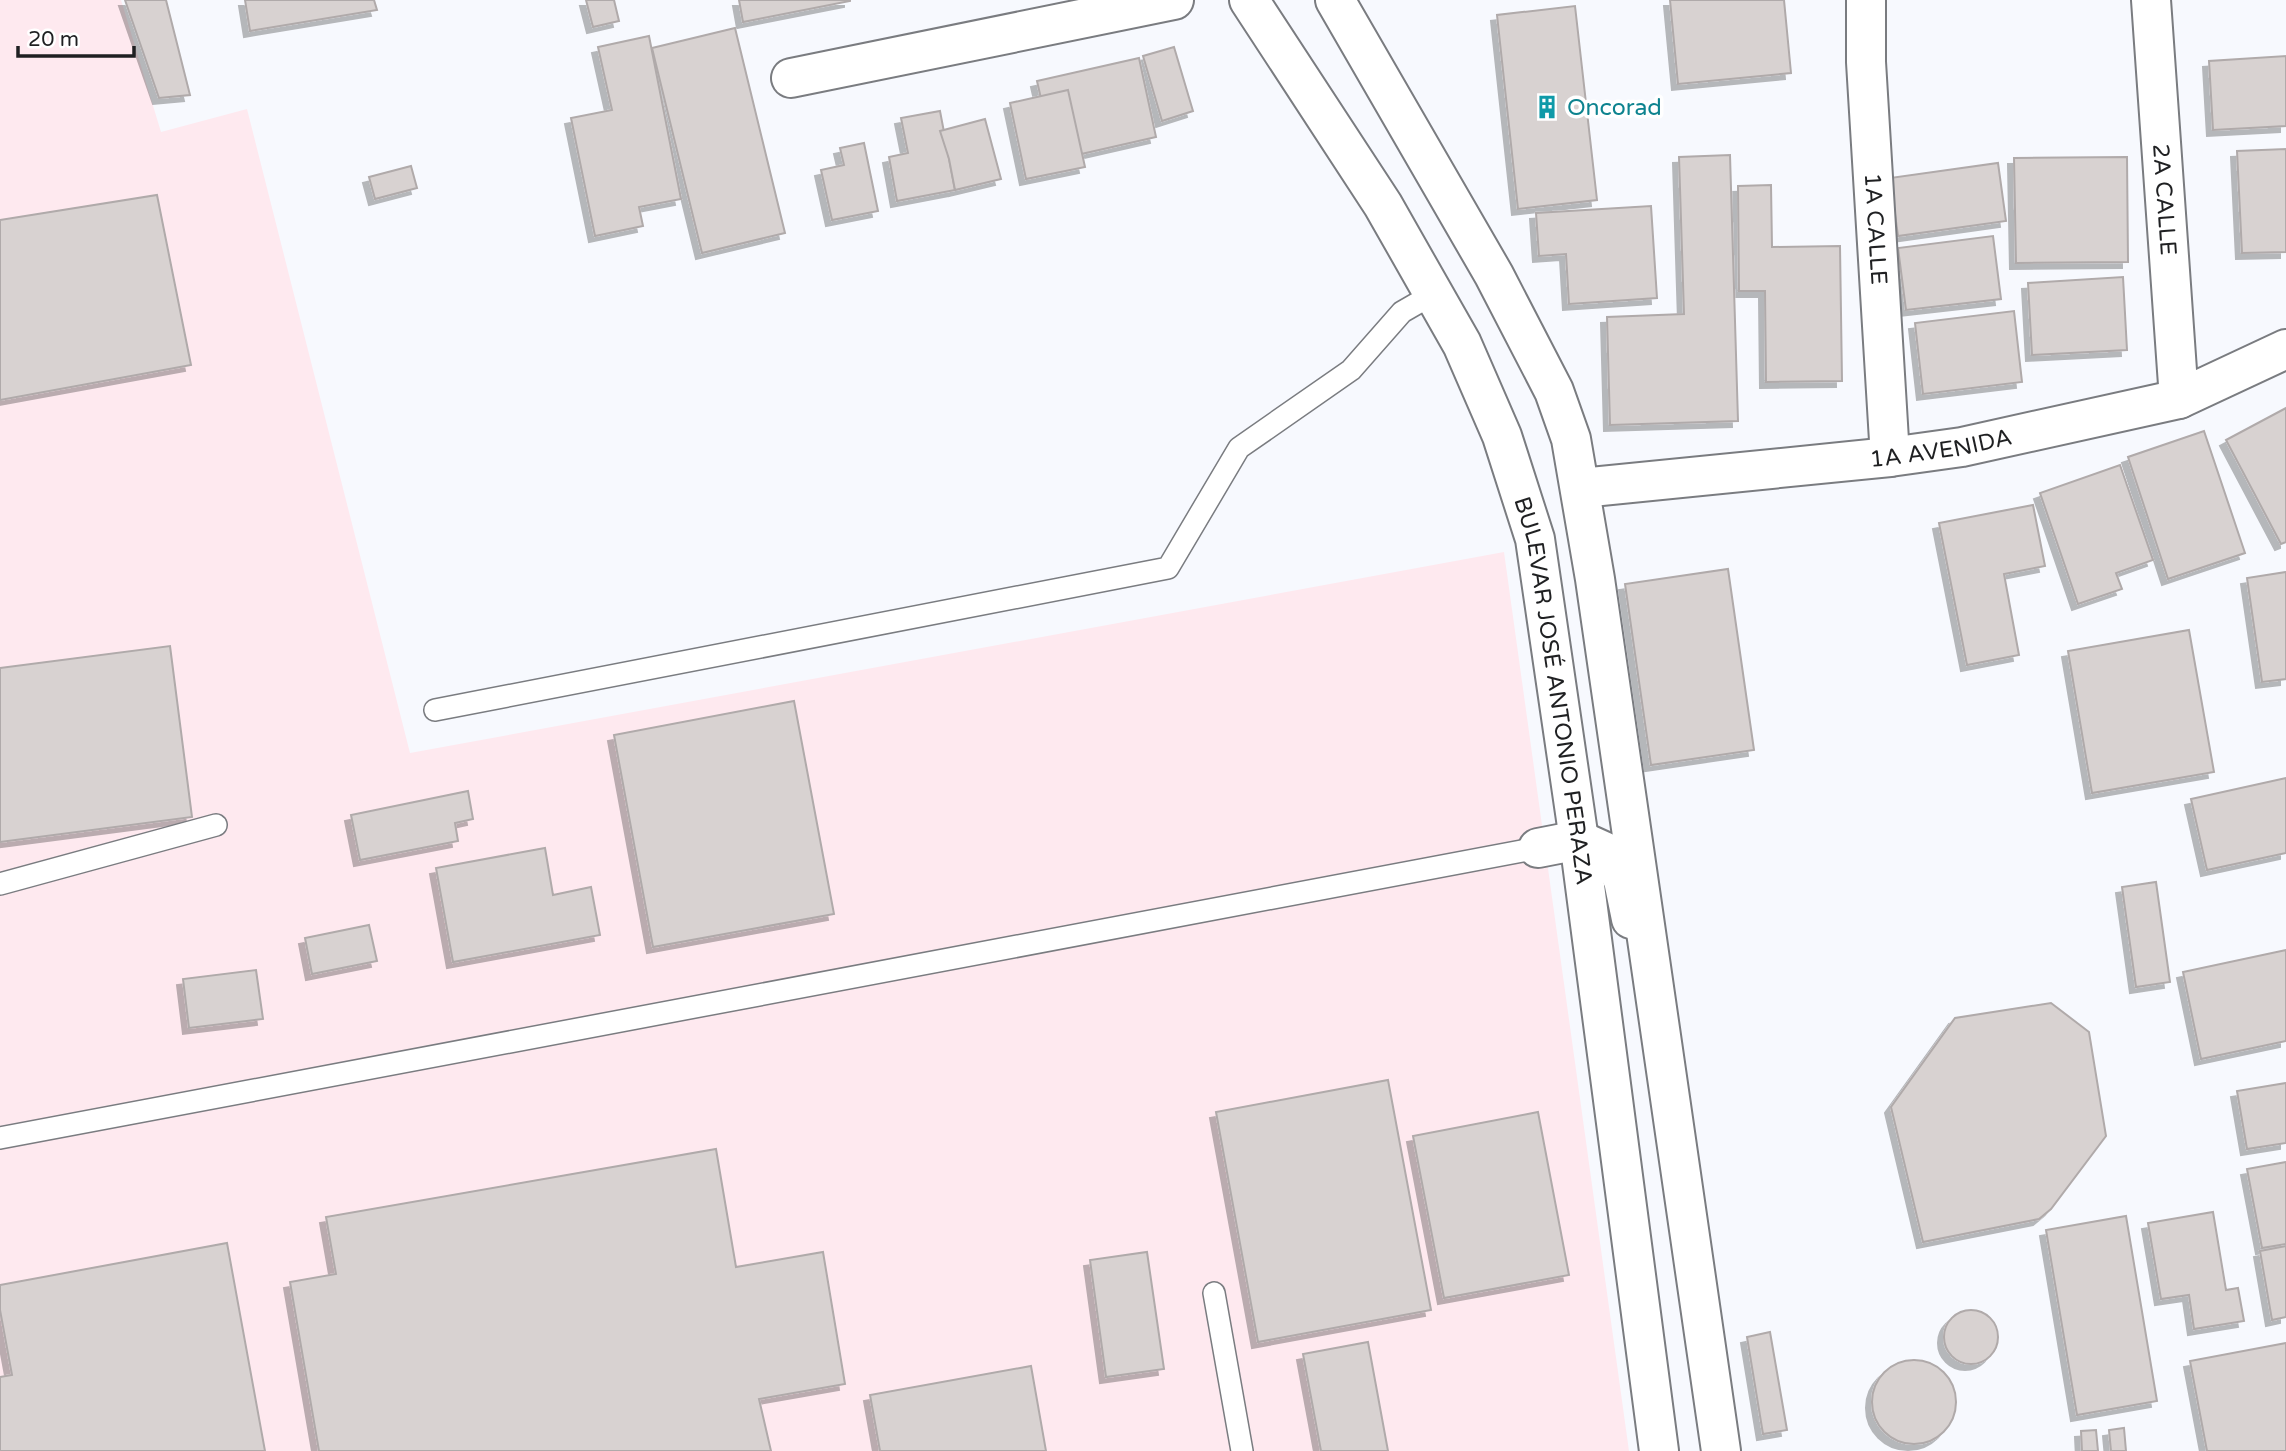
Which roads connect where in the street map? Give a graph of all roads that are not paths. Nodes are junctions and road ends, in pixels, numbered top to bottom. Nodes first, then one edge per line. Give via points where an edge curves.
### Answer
1 (1174, 0) edge
2 (1249, 0) edge
3 (1335, 0) edge
4 (1866, 0) edge
5 (2151, 0) edge
6 (791, 78) dead end
7 (1435, 293) junction
8 (2286, 349) edge
9 (2179, 399) junction
10 (1890, 457) junction
11 (1581, 488) junction
12 (435, 710) dead end
13 (216, 825) dead end
14 (1579, 841) junction
15 (1538, 848) joint
16 (0, 884) edge
17 (1663, 1050) junction
18 (0, 1138) edge
19 (1214, 1293) dead end
20 (1242, 1451) edge
21 (1659, 1451) edge
22 (1720, 1451) edge

1 - 6 street
2 - 7 street, BULEVAR JOSÉ ANTONIO PERAZA
3 - 11 street via 1494,275 1554,391 1571,439
4 - 10 street, 1A CALLE
5 - 9 street, 2A CALLE
7 - 12 lane via 1402,312 1351,370 1239,449 1168,568
7 - 14 street, BULEVAR JOSÉ ANTONIO PERAZA via 1502,436 1535,539
8 - 9 street, 1A AVENIDA
9 - 10 street, 1A AVENIDA via 1962,447
10 - 11 street, 1A AVENIDA
11 - 17 street
13 - 16 lane
14 - 15 street
14 - 17 street via 1610,854 1623,880
14 - 21 street, BULEVAR JOSÉ ANTONIO PERAZA
15 - 18 lane
17 - 22 street
19 - 20 lane

